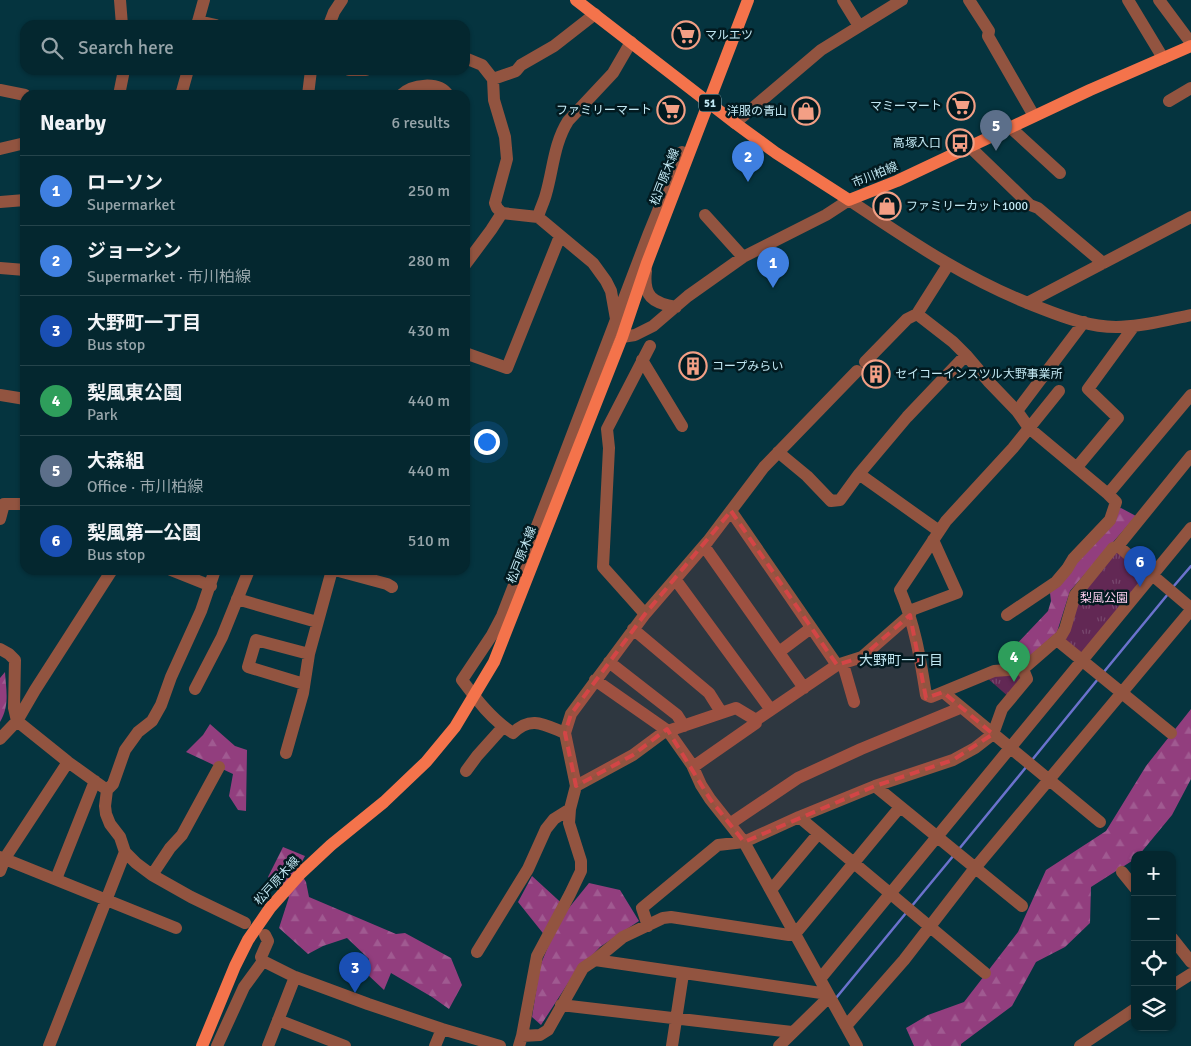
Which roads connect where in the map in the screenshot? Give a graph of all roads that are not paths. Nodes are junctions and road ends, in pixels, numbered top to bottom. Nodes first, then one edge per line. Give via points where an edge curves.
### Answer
1 (120, 0) edge
2 (204, 0) edge
3 (342, 0) edge
4 (576, 0) edge
5 (748, 0) edge
6 (843, 0) edge
7 (902, 0) edge
8 (969, 0) edge
9 (1128, 0) edge
10 (1159, 0) edge
11 (595, 14) junction
12 (122, 20) edge
13 (199, 20) edge
14 (332, 20) edge
15 (859, 26) junction
16 (631, 42) junction
17 (1191, 45) edge
18 (1163, 58) junction
19 (470, 60) edge
20 (123, 75) edge
21 (187, 75) edge
22 (310, 75) edge
23 (493, 79) junction
24 (1191, 88) edge
25 (0, 90) edge
26 (120, 90) edge
27 (182, 90) edge
28 (309, 90) edge
29 (408, 90) edge
30 (443, 90) edge
31 (20, 94) edge
32 (1169, 102) dead end
33 (1034, 116) junction
34 (735, 123) junction
35 (1011, 128) junction
36 (20, 144) edge
37 (970, 147) junction
38 (0, 149) edge
39 (682, 152) dead end
40 (1060, 173) dead end
41 (20, 200) edge
42 (849, 200) junction
43 (0, 202) edge
44 (502, 213) junction
45 (705, 215) dead end
46 (538, 217) junction
47 (1191, 217) edge
48 (560, 236) junction
49 (743, 257) junction
50 (470, 258) edge
51 (647, 263) junction
52 (1102, 263) junction
53 (948, 265) junction
54 (0, 268) edge
55 (20, 270) edge
56 (1027, 303) junction
57 (676, 307) junction
58 (917, 314) junction
59 (1191, 315) edge
60 (616, 319) junction
61 (1084, 322) junction
62 (1134, 326) junction
63 (622, 337) junction
64 (650, 346) dead end
65 (470, 355) edge
66 (966, 355) junction
67 (642, 360) junction
68 (1058, 391) dead end
69 (1191, 395) edge
70 (0, 396) edge
71 (20, 398) edge
72 (1017, 410) junction
73 (682, 426) dead end
74 (1029, 428) junction
75 (778, 452) junction
76 (1191, 457) edge
77 (1077, 467) junction
78 (563, 474) junction
79 (859, 474) junction
80 (1108, 494) junction
81 (20, 504) edge
82 (731, 511) junction
83 (0, 519) edge
84 (1191, 528) edge
85 (936, 535) junction
86 (704, 546) junction
87 (1118, 546) junction
88 (109, 575) edge
89 (183, 575) edge
90 (213, 575) edge
91 (248, 575) edge
92 (332, 575) edge
93 (353, 575) edge
94 (1153, 575) junction
95 (675, 579) junction
96 (210, 586) junction
97 (392, 587) dead end
98 (237, 599) junction
99 (1191, 609) edge
100 (910, 613) junction
101 (644, 614) junction
102 (1007, 615) dead end
103 (317, 622) junction
104 (811, 628) junction
105 (633, 629) junction
106 (1057, 640) junction
107 (0, 649) edge
108 (779, 652) junction
109 (309, 654) junction
110 (1083, 661) junction
111 (609, 662) junction
112 (840, 664) junction
113 (1023, 669) junction
114 (595, 680) junction
115 (304, 684) junction
116 (804, 688) junction
117 (195, 689) dead end
118 (943, 692) junction
119 (1122, 693) junction
120 (854, 702) dead end
121 (960, 708) junction
122 (771, 710) junction
123 (722, 712) junction
124 (756, 720) junction
125 (17, 721) junction
126 (684, 726) junction
127 (503, 727) junction
128 (668, 731) junction
129 (566, 733) junction
130 (1171, 733) dead end
131 (993, 734) junction
132 (0, 739) edge
133 (1010, 749) junction
134 (286, 753) dead end
135 (68, 762) junction
136 (219, 767) dead end
137 (693, 767) junction
138 (466, 771) dead end
139 (1049, 781) junction
140 (95, 782) junction
141 (576, 786) junction
142 (875, 786) junction
143 (107, 790) junction
144 (900, 808) junction
145 (570, 809) junction
146 (798, 818) junction
147 (1100, 822) dead end
148 (731, 824) junction
149 (818, 834) junction
150 (936, 837) junction
151 (744, 842) junction
152 (125, 852) junction
153 (2, 858) edge
154 (854, 863) junction
155 (975, 868) junction
156 (0, 871) edge
157 (1122, 872) dead end
158 (152, 875) junction
159 (56, 879) junction
160 (1131, 883) edge
161 (771, 890) junction
162 (890, 894) junction
163 (106, 900) junction
164 (1022, 906) dead end
165 (245, 923) dead end
166 (648, 926) junction
167 (930, 927) junction
168 (176, 928) dead end
169 (795, 934) junction
170 (265, 935) dead end
171 (1174, 941) edge
172 (477, 952) dead end
173 (595, 960) junction
174 (263, 961) junction
175 (1191, 962) edge
176 (985, 973) dead end
177 (683, 974) junction
178 (1191, 974) edge
179 (295, 977) junction
180 (820, 979) junction
181 (1176, 983) edge
182 (829, 996) junction
183 (561, 1005) junction
184 (1131, 1012) edge
185 (676, 1018) junction
186 (278, 1020) junction
187 (846, 1026) junction
188 (442, 1029) junction
189 (792, 1032) junction
190 (521, 1041) edge
191 (321, 1042) edge
192 (49, 1046) edge
193 (202, 1046) edge
194 (218, 1046) edge
195 (268, 1046) edge
196 (345, 1046) edge
197 (435, 1046) edge
198 (496, 1046) edge
199 (672, 1046) edge
200 (778, 1046) edge
201 (857, 1046) edge
202 (1080, 1046) edge

1 - 12 street
2 - 13 street
3 - 14 street
4 - 11 main road, 市川柏線 / 51
5 - 51 main road, 松戸原木線
6 - 15 street
7 - 15 street
8 - 33 street
9 - 18 street
10 - 17 street
11 - 16 main road, 市川柏線 / 51
11 - 23 street via 516,71
15 - 34 street via 821,50
16 - 34 main road, 市川柏線 / 51
16 - 46 street via 613,72 563,130
17 - 18 main road, 市川柏線
18 - 33 main road, 市川柏線
19 - 23 street via 482,65
20 - 26 street
21 - 27 street
22 - 28 street
23 - 44 street via 494,100 505,137 507,159 496,203
24 - 32 street
25 - 31 street
29 - 30 street via 433,86
33 - 35 main road, 市川柏線
34 - 42 main road, 市川柏線 / 51
35 - 37 main road, 市川柏線
35 - 40 street
36 - 38 street
37 - 42 main road, 市川柏線
37 - 52 street via 1030,205 1038,208
39 - 60 street
41 - 43 street
42 - 49 street
42 - 53 street
44 - 46 street
44 - 50 street
45 - 49 street
46 - 48 street
47 - 52 street
48 - 60 street via 593,262 606,281
48 - 65 street via 507,368
49 - 57 street
51 - 57 street via 645,279 649,296 655,302
51 - 63 main road, 松戸原木線
52 - 56 street
53 - 56 street
53 - 58 street
54 - 55 street
56 - 61 street
57 - 63 street via 653,326
58 - 66 street
58 - 75 street via 907,319
59 - 62 street
60 - 78 street
61 - 62 street
61 - 72 street
62 - 77 street via 1088,389 1118,418
63 - 78 main road, 松戸原木線
64 - 67 street
66 - 72 street
66 - 79 street
67 - 73 street
67 - 101 street via 607,429 609,448 602,567
68 - 74 street
69 - 80 street
70 - 71 street
72 - 74 street
74 - 77 street
74 - 85 street
75 - 79 street via 808,476 831,501 840,500
75 - 82 street
76 - 87 street
77 - 80 street
78 - 127 street via 502,616 462,680 482,707
78 - 193 main road, 松戸原木線 via 498,653 474,699 426,762 301,872 270,908 234,966
79 - 85 street
80 - 102 street via 1116,502 1110,520 1072,559 1056,582
81 - 83 street via 4,504
82 - 86 street
82 - 104 street
84 - 94 street
85 - 100 street via 900,590
85 - 100 street via 957,593
86 - 95 street
86 - 108 street
87 - 94 street
87 - 106 street via 1075,595 1065,629
88 - 125 street
89 - 96 street
90 - 96 street
91 - 98 street
92 - 103 street
93 - 97 street
94 - 99 street
94 - 110 street
95 - 101 street
95 - 122 street
96 - 143 street via 161,705 152,721 138,732 125,750 113,784
98 - 103 street
98 - 117 street
99 - 119 street
100 - 112 street via 862,657
100 - 118 street via 926,695 931,697
101 - 105 street
103 - 109 street
104 - 108 street
104 - 112 street
105 - 111 street
105 - 123 street via 709,693
106 - 110 street
106 - 113 street
107 - 125 street via 15,660 14,708
108 - 116 street
109 - 115 street
109 - 115 street via 256,640 248,667
110 - 119 street
110 - 133 street
111 - 114 street
111 - 126 street via 677,715
112 - 116 street
112 - 120 street
113 - 118 street via 994,671
113 - 131 street via 1027,679 1002,710
114 - 128 street
114 - 129 street via 571,714
115 - 134 street
116 - 122 street
118 - 121 street
119 - 130 street
119 - 139 street
121 - 131 street
121 - 148 street via 798,778
122 - 124 street
123 - 124 street via 736,708
123 - 126 street
124 - 137 street
125 - 132 street
125 - 135 street
126 - 128 street
127 - 129 street via 513,733 529,722
127 - 138 street
128 - 137 street
128 - 141 street via 633,755
129 - 141 street
131 - 133 street
131 - 142 street via 953,760
133 - 139 street
133 - 150 street
135 - 140 street
135 - 153 street
136 - 158 street via 182,835
137 - 148 street via 710,799
139 - 147 street
139 - 155 street
140 - 143 street
140 - 159 street
141 - 145 street
142 - 144 street
142 - 146 street
143 - 152 street via 106,814
144 - 150 street
144 - 154 street
145 - 172 street via 554,819 546,829 528,869
145 - 190 street via 569,823 581,862 580,871 537,956
146 - 149 street
146 - 151 street
148 - 151 street
149 - 154 street
149 - 161 street
150 - 155 street
150 - 162 street
151 - 161 street
151 - 166 street via 718,845 642,908
152 - 158 street
152 - 163 street
153 - 156 street
153 - 159 street
154 - 162 street
154 - 169 street
155 - 164 street
155 - 167 street
157 - 160 street
158 - 165 street
159 - 163 street
161 - 169 street
162 - 167 street
162 - 180 street
163 - 168 street
163 - 192 street
166 - 169 street via 671,917
166 - 173 street via 623,937
167 - 176 street
167 - 187 street
169 - 180 street
170 - 174 street via 268,941 261,957
171 - 175 street
173 - 177 street
173 - 183 street via 583,968
174 - 179 street
174 - 194 street via 244,988
177 - 182 street
177 - 185 street
178 - 181 street
179 - 186 street
179 - 188 street
180 - 182 street
182 - 187 street
182 - 189 street
183 - 185 street
183 - 190 street via 548,1030
184 - 202 street
185 - 189 street
185 - 199 street
186 - 191 street
186 - 195 street
187 - 201 street
188 - 197 street
188 - 198 street
189 - 200 street
191 - 196 street

